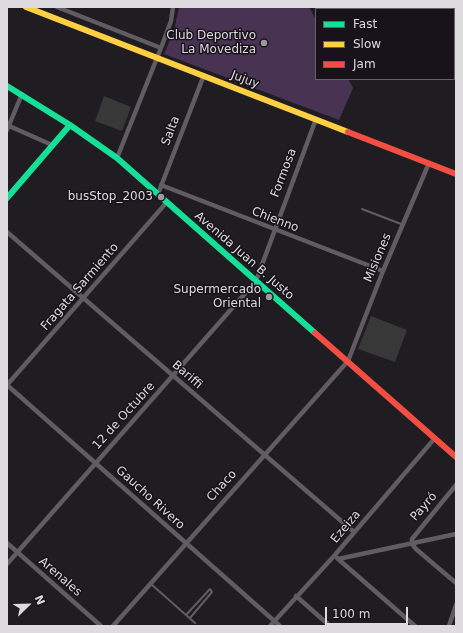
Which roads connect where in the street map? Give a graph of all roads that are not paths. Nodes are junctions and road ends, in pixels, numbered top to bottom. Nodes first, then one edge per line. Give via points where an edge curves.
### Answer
1 (26, 7) edge
2 (57, 7) edge
3 (173, 7) edge
4 (41, 10) edge
5 (162, 48) junction
6 (158, 58) junction
7 (204, 75) junction
8 (7, 86) edge
9 (22, 94) junction
10 (316, 119) junction
11 (70, 124) junction
12 (8, 127) edge
13 (52, 145) junction
14 (117, 158) junction
15 (429, 163) junction
16 (456, 174) edge
17 (161, 185) junction
18 (158, 194) junction
19 (7, 198) edge
20 (167, 202) junction
21 (362, 209) dead end
22 (403, 225) junction
23 (274, 230) junction
24 (7, 232) edge
25 (383, 271) junction
26 (256, 281) junction
27 (84, 298) junction
28 (348, 361) junction
29 (174, 376) junction
30 (7, 385) edge
31 (435, 438) junction
32 (264, 454) junction
33 (456, 457) edge
34 (96, 463) junction
35 (456, 485) edge
36 (354, 532) junction
37 (456, 534) edge
38 (7, 543) edge
39 (185, 543) junction
40 (412, 544) junction
41 (17, 553) junction
42 (336, 557) junction
43 (7, 564) edge
44 (150, 583) junction
45 (456, 583) edge
46 (296, 596) junction
47 (456, 605) edge
48 (186, 615) junction
49 (190, 618) junction
50 (274, 621) junction
51 (195, 623) dead end
52 (101, 626) edge
53 (112, 626) edge
54 (270, 626) edge
55 (280, 626) edge
56 (330, 626) edge
57 (415, 626) edge
58 (449, 626) edge

1 - 4 main road, Jujuy
2 - 5 street
3 - 5 street
4 - 6 main road, Jujuy
5 - 6 street
6 - 7 main road, Jujuy
6 - 14 street
7 - 10 main road, Jujuy
7 - 17 street, Salta
8 - 9 main road, Avenida Juan B. Justo
9 - 11 main road, Avenida Juan B. Justo
9 - 12 street
10 - 15 main road, Jujuy
10 - 23 street, Formosa
11 - 13 main road
11 - 14 main road, Avenida Juan B. Justo
12 - 13 street
13 - 19 main road
14 - 18 main road, Avenida Juan B. Justo
15 - 16 main road, Jujuy
15 - 22 street, Misiones
17 - 18 street, Salta
17 - 23 street, Chienno
18 - 20 main road, Avenida Juan B. Justo
20 - 26 main road, Avenida Juan B. Justo
20 - 27 street, Fragata Sarmiento
21 - 22 lane
22 - 25 street, Misiones
23 - 25 street, Chienno
23 - 26 street, Formosa
24 - 27 street, Bariffi
25 - 28 street, Misiones
26 - 28 main road, Avenida Juan B. Justo
26 - 29 street, 12 de Octubre
27 - 29 street, Bariffi
27 - 30 street, Fragata Sarmiento
28 - 31 main road, Avenida Juan B. Justo
28 - 32 street, Chaco
29 - 32 street, Bariffi
29 - 34 street, 12 de Octubre
30 - 34 street, Gaucho Rivero
31 - 33 main road, Avenida Juan B. Justo
31 - 36 street, Ezeiza
32 - 36 street, Bariffi
32 - 39 street, Chaco
34 - 39 street, Gaucho Rivero
34 - 41 street, 12 de Octubre
35 - 40 street, Payró via 413,535
36 - 42 street, Ezeiza
37 - 40 street
38 - 41 street, Arenales
39 - 44 street, Chaco
39 - 50 street, Gaucho Rivero
40 - 42 street
40 - 45 street
41 - 43 street, 12 de Octubre
41 - 52 street, Arenales
42 - 46 street, Ezeiza
42 - 57 street
44 - 48 lane
44 - 53 street, Chaco
46 - 50 street, Ezeiza
46 - 56 street
47 - 58 street
48 - 49 lane
48 - 49 lane via 210,589 212,592
49 - 51 lane
50 - 54 street, Ezeiza
50 - 55 street, Gaucho Rivero

